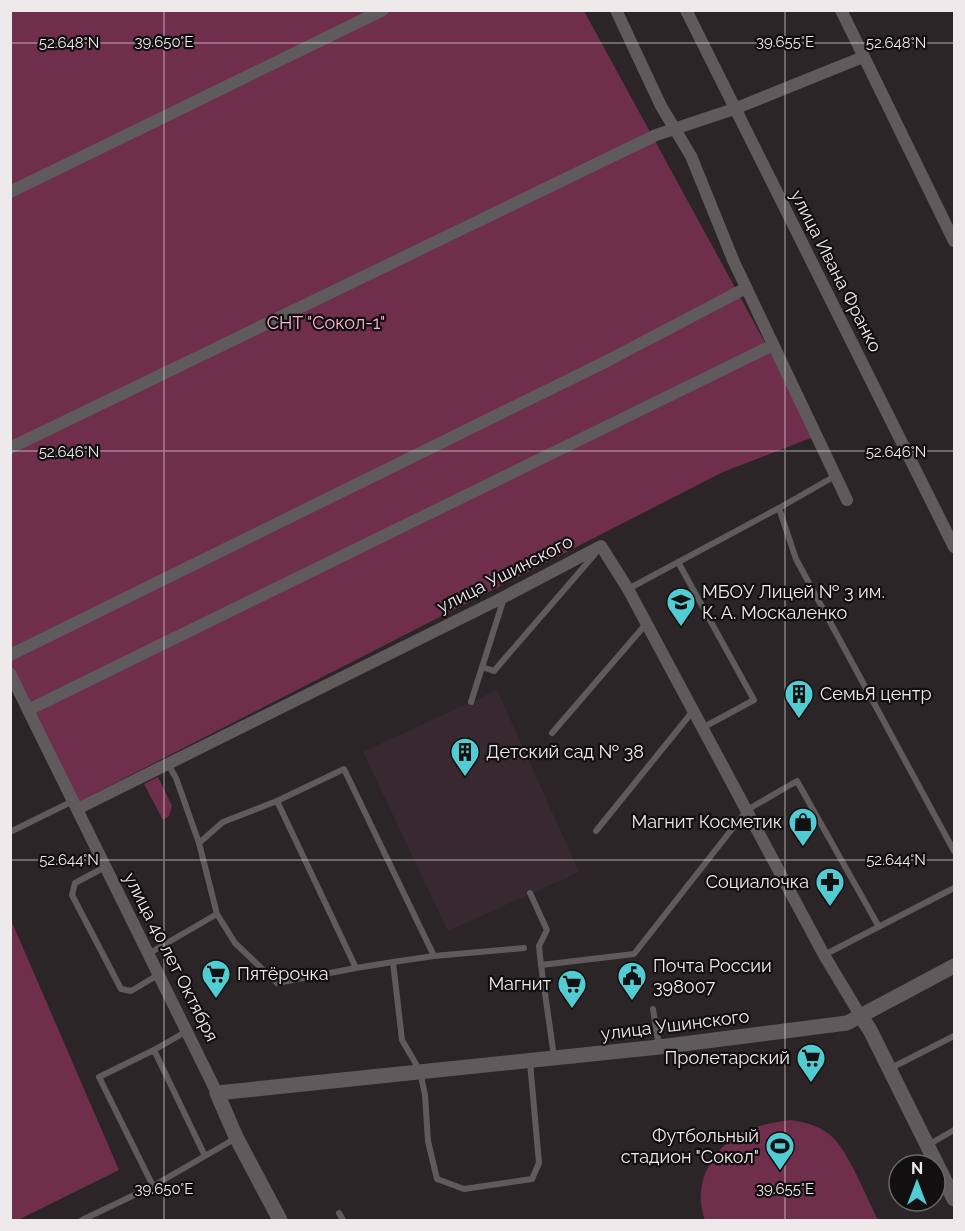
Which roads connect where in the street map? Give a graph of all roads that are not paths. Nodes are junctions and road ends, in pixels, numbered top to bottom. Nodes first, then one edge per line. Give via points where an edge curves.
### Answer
1 (383, 10) edge
2 (616, 10) edge
3 (686, 10) edge
4 (841, 10) edge
5 (863, 57) junction
6 (734, 109) junction
7 (674, 129) junction
8 (10, 192) edge
9 (954, 241) edge
10 (746, 288) junction
11 (773, 345) junction
12 (10, 448) edge
13 (835, 476) junction
14 (847, 500) dead end
15 (779, 508) junction
16 (601, 546) junction
17 (954, 547) edge
18 (678, 562) junction
19 (628, 589) junction
20 (504, 597) junction
21 (646, 623) junction
22 (10, 655) edge
23 (482, 667) junction
24 (10, 674) edge
25 (471, 702) dead end
26 (28, 710) junction
27 (693, 711) junction
28 (702, 728) junction
29 (552, 733) dead end
30 (168, 764) junction
31 (277, 801) junction
32 (75, 805) junction
33 (747, 810) junction
34 (596, 831) dead end
35 (10, 832) edge
36 (200, 843) junction
37 (954, 851) edge
38 (105, 867) junction
39 (954, 888) edge
40 (530, 893) dead end
41 (217, 914) junction
42 (879, 927) junction
43 (524, 948) dead end
44 (147, 954) junction
45 (824, 955) junction
46 (434, 956) junction
47 (393, 962) junction
48 (541, 964) junction
49 (954, 966) edge
50 (356, 968) junction
51 (158, 975) junction
52 (653, 1010) dead end
53 (860, 1015) junction
54 (187, 1030) junction
55 (954, 1036) edge
56 (659, 1047) junction
57 (154, 1050) junction
58 (554, 1058) junction
59 (530, 1060) junction
60 (888, 1069) junction
61 (420, 1071) junction
62 (217, 1093) junction
63 (954, 1130) edge
64 (236, 1137) junction
65 (927, 1146) junction
66 (205, 1156) junction
67 (153, 1186) junction
68 (954, 1199) edge
69 (339, 1213) dead end
70 (82, 1221) edge
71 (280, 1221) edge
72 (343, 1221) edge

1 - 8 street
2 - 7 street
3 - 6 street, улица Ивана Франко
4 - 5 street
5 - 6 street
5 - 9 street
6 - 7 street
6 - 17 street, улица Ивана Франко
7 - 10 street via 691,156
7 - 12 street
10 - 11 street
10 - 22 street via 608,361
11 - 13 street
11 - 26 street
13 - 14 street
13 - 15 lane
15 - 18 lane
15 - 37 lane via 796,559
16 - 19 street, улица Ушинского
16 - 20 street, улица Ушинского
16 - 23 lane via 494,671
18 - 19 lane
18 - 28 lane via 754,700
19 - 21 street, улица Ушинского
20 - 23 lane
20 - 30 street, улица Ушинского
21 - 27 street, улица Ушинского
21 - 29 lane
23 - 25 lane
24 - 26 street, улица 40 лет Октября
26 - 32 street, улица 40 лет Октября
27 - 28 street, улица Ушинского
27 - 34 lane
28 - 33 street, улица Ушинского
30 - 32 street, улица Ушинского
30 - 36 lane via 177,778
31 - 36 lane via 223,822
31 - 46 lane via 344,769
31 - 50 lane
32 - 35 lane
32 - 38 street, улица 40 лет Октября
33 - 42 lane via 797,782
33 - 45 street, улица Ушинского
33 - 48 lane via 634,954
36 - 41 lane
38 - 44 street, улица 40 лет Октября
38 - 51 lane via 75,883 72,895 121,989 131,991
39 - 42 lane
40 - 48 lane via 547,930 539,946
41 - 44 lane
41 - 50 lane via 235,943 277,983
42 - 45 lane
43 - 46 lane
44 - 51 street, улица 40 лет Октября
45 - 53 street, улица Ушинского
46 - 47 lane
47 - 50 lane
47 - 61 lane via 402,1040
48 - 58 lane
49 - 53 street
51 - 54 street, улица 40 лет Октября
52 - 56 lane
53 - 56 street, улица Ушинского via 846,1023
53 - 60 street, улица Ушинского
54 - 57 lane
54 - 62 street, улица 40 лет Октября
55 - 60 lane
56 - 58 street, улица Ушинского
57 - 66 lane
57 - 67 lane via 99,1077
58 - 59 street, улица Ушинского
59 - 61 street, улица Ушинского
59 - 61 lane via 539,1163 532,1179 464,1189 437,1179
60 - 65 street, улица Ушинского
61 - 62 street, улица Ушинского
62 - 64 street, улица 40 лет Октября
63 - 65 lane
64 - 66 lane
64 - 71 street, улица 40 лет Октября
65 - 68 street, улица Ушинского
66 - 67 lane
67 - 70 lane
69 - 72 lane

